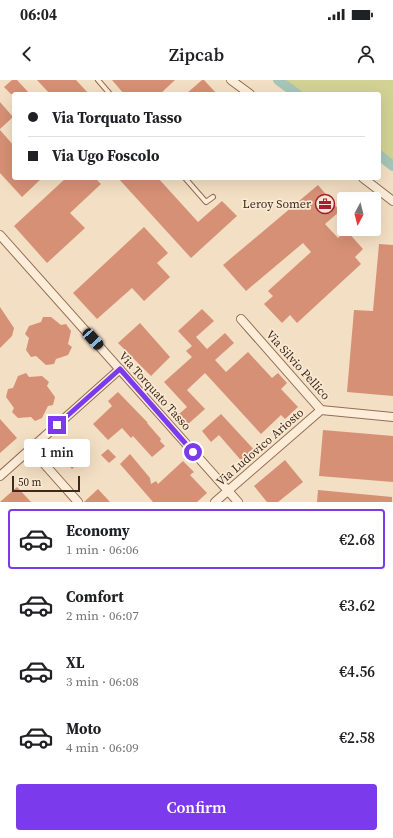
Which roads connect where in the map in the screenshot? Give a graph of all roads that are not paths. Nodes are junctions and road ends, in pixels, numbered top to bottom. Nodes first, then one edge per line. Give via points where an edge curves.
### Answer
1 (98, 80) edge
2 (231, 80) edge
3 (108, 92) edge
4 (247, 92) edge
5 (187, 180) edge
6 (366, 180) edge
7 (212, 197) dead end
8 (393, 201) edge
9 (0, 236) edge
10 (241, 319) dead end
11 (120, 369) junction
12 (321, 410) junction
13 (393, 417) edge
14 (31, 449) junction
15 (0, 476) edge
16 (228, 491) junction
17 (78, 502) edge
18 (215, 502) edge
19 (238, 502) edge

1 - 3 lane
2 - 4 street
5 - 7 lane via 206,202
6 - 8 street
9 - 11 street, Via Torquato Tasso
10 - 12 street, Via Silvio Pellico
11 - 14 street
11 - 16 street, Via Torquato Tasso
12 - 13 street, Via Silvio Pellico
12 - 16 street, Via Ludovico Ariosto
14 - 15 street
14 - 17 street
16 - 18 street, Via Ludovico Ariosto
16 - 19 street, Via Torquato Tasso

